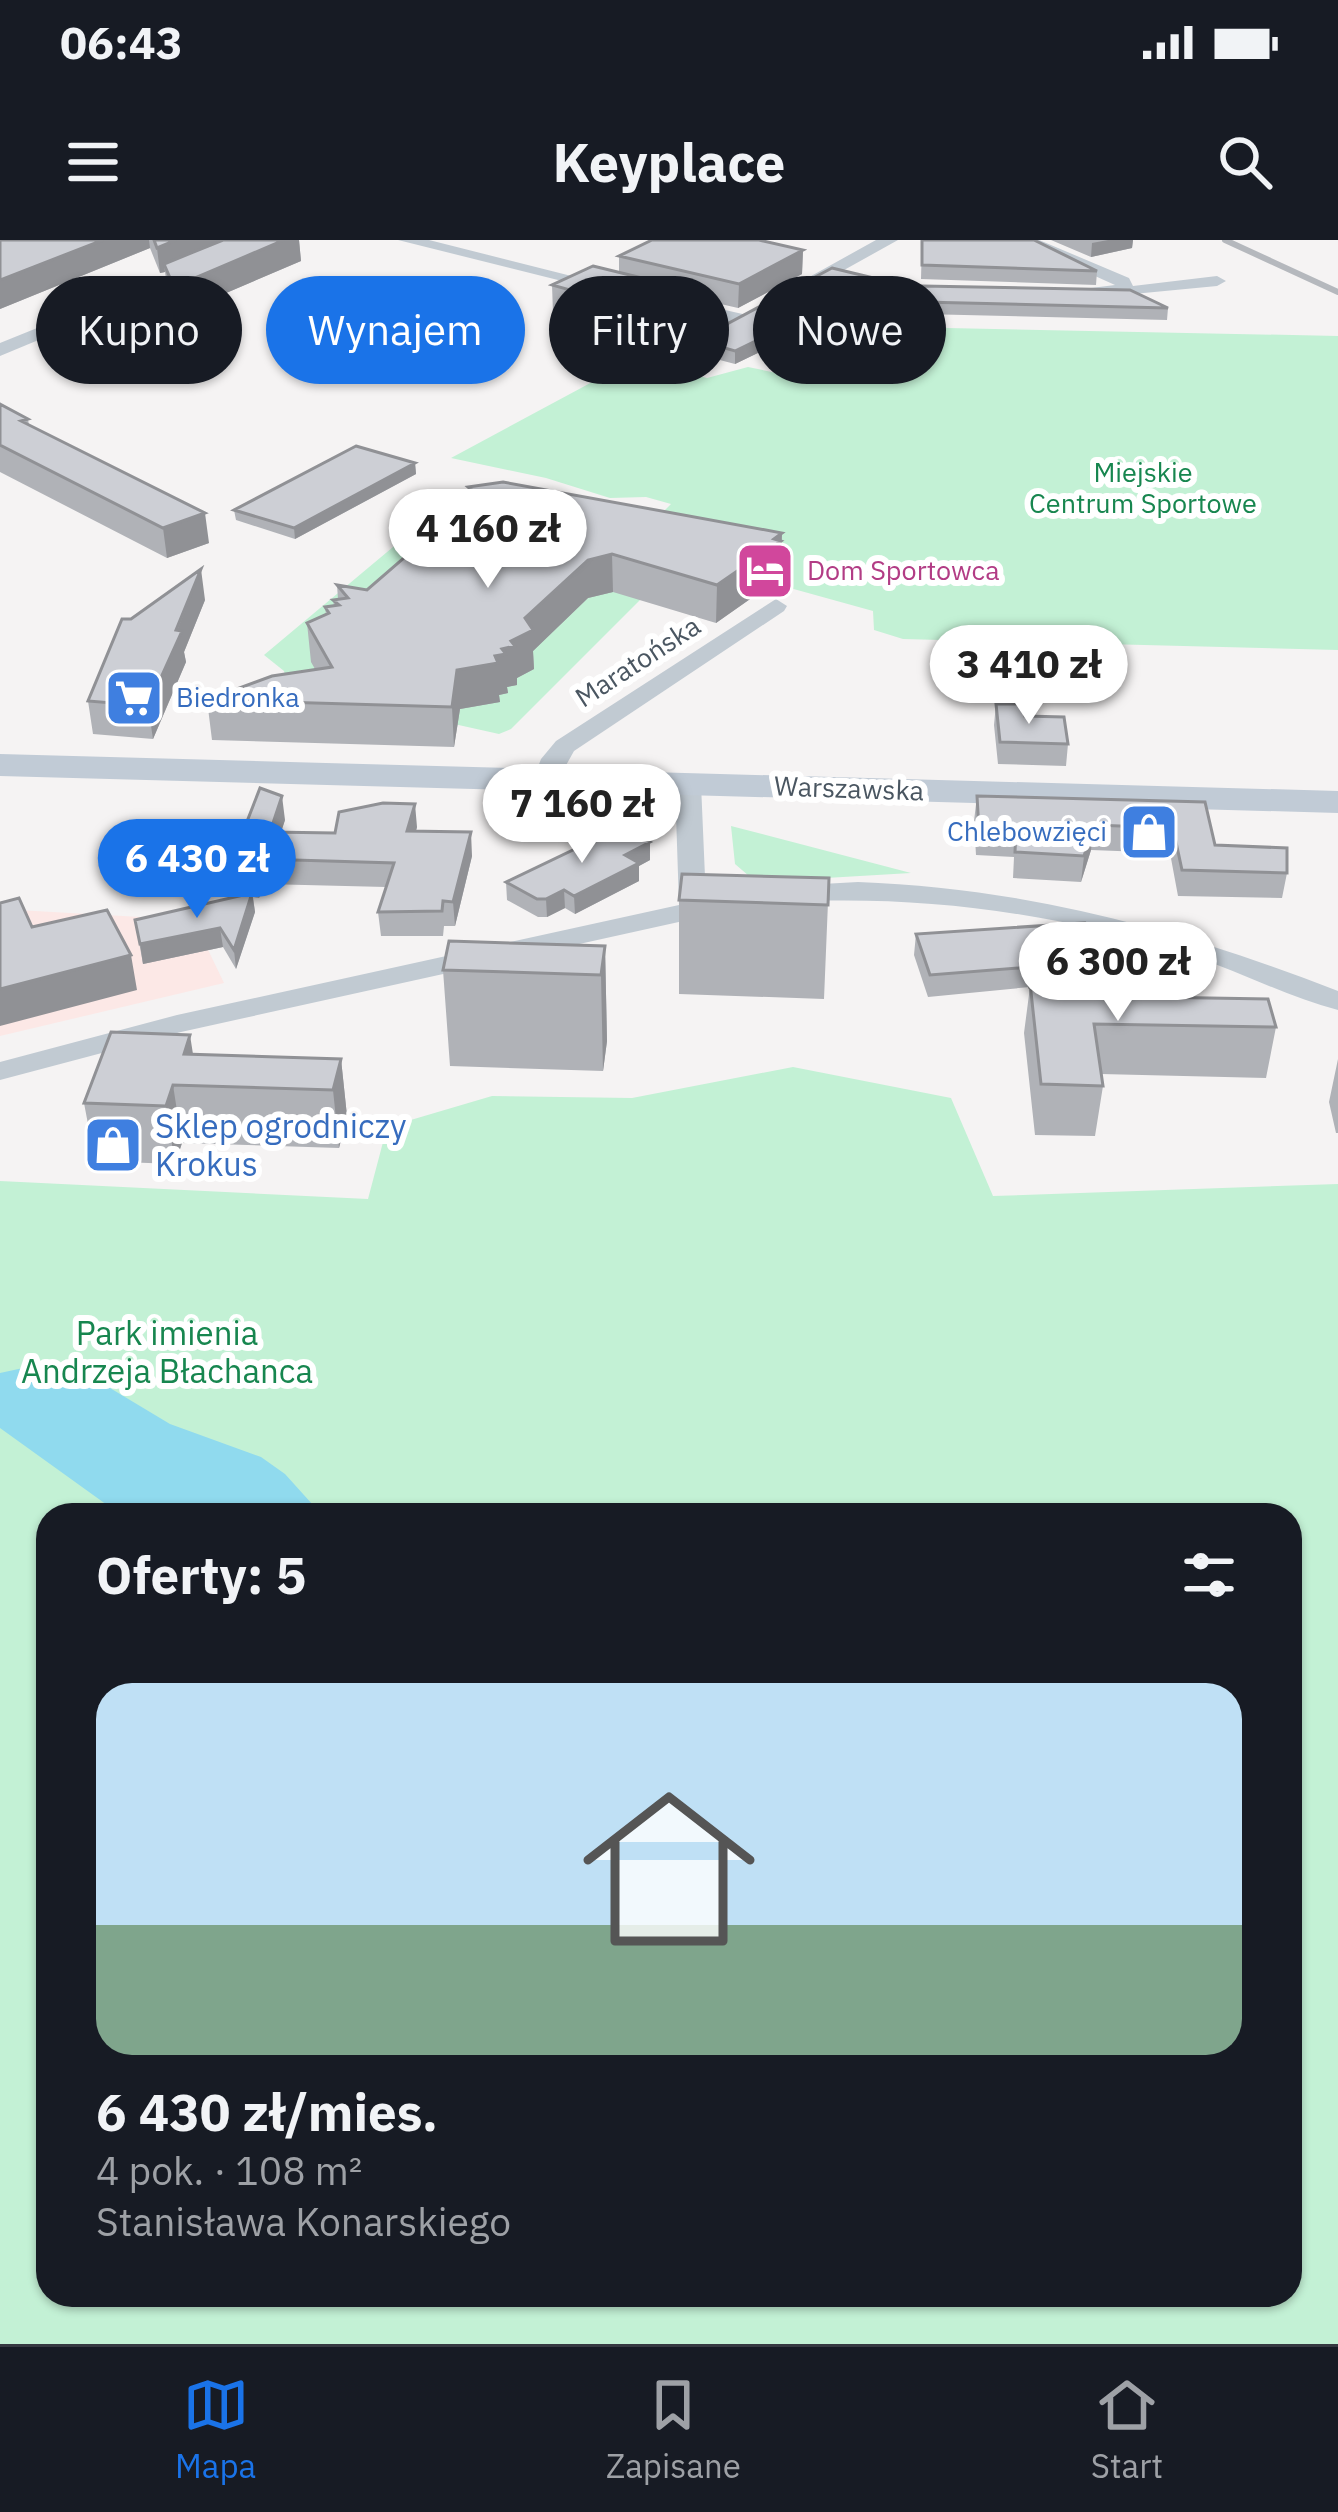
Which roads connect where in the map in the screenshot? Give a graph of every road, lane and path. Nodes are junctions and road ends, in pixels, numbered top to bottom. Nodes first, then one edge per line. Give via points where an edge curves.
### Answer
1 (270, 240) edge
2 (407, 240) edge
3 (889, 240) edge
4 (1024, 240) edge
5 (561, 276) edge
6 (1217, 281) dead end
7 (1058, 293) edge
8 (1112, 294) junction
9 (729, 317) edge
10 (741, 320) junction
11 (729, 326) edge
12 (0, 350) edge
13 (776, 605) dead end
14 (0, 765) edge
15 (546, 780) junction
16 (688, 784) junction
17 (1338, 802) edge
18 (693, 909) junction
19 (1338, 1000) edge
20 (0, 1071) edge

1 - 12 street
2 - 5 street
3 - 10 street
4 - 8 street via 1123,282
6 - 8 street
7 - 8 street
9 - 10 street
10 - 11 street
13 - 15 street, Maratońska via 565,746
14 - 15 main road, Warszawska
15 - 16 main road, Warszawska
16 - 17 main road, Warszawska
16 - 18 street
18 - 19 street via 871,889 997,897 1172,940
18 - 20 street

